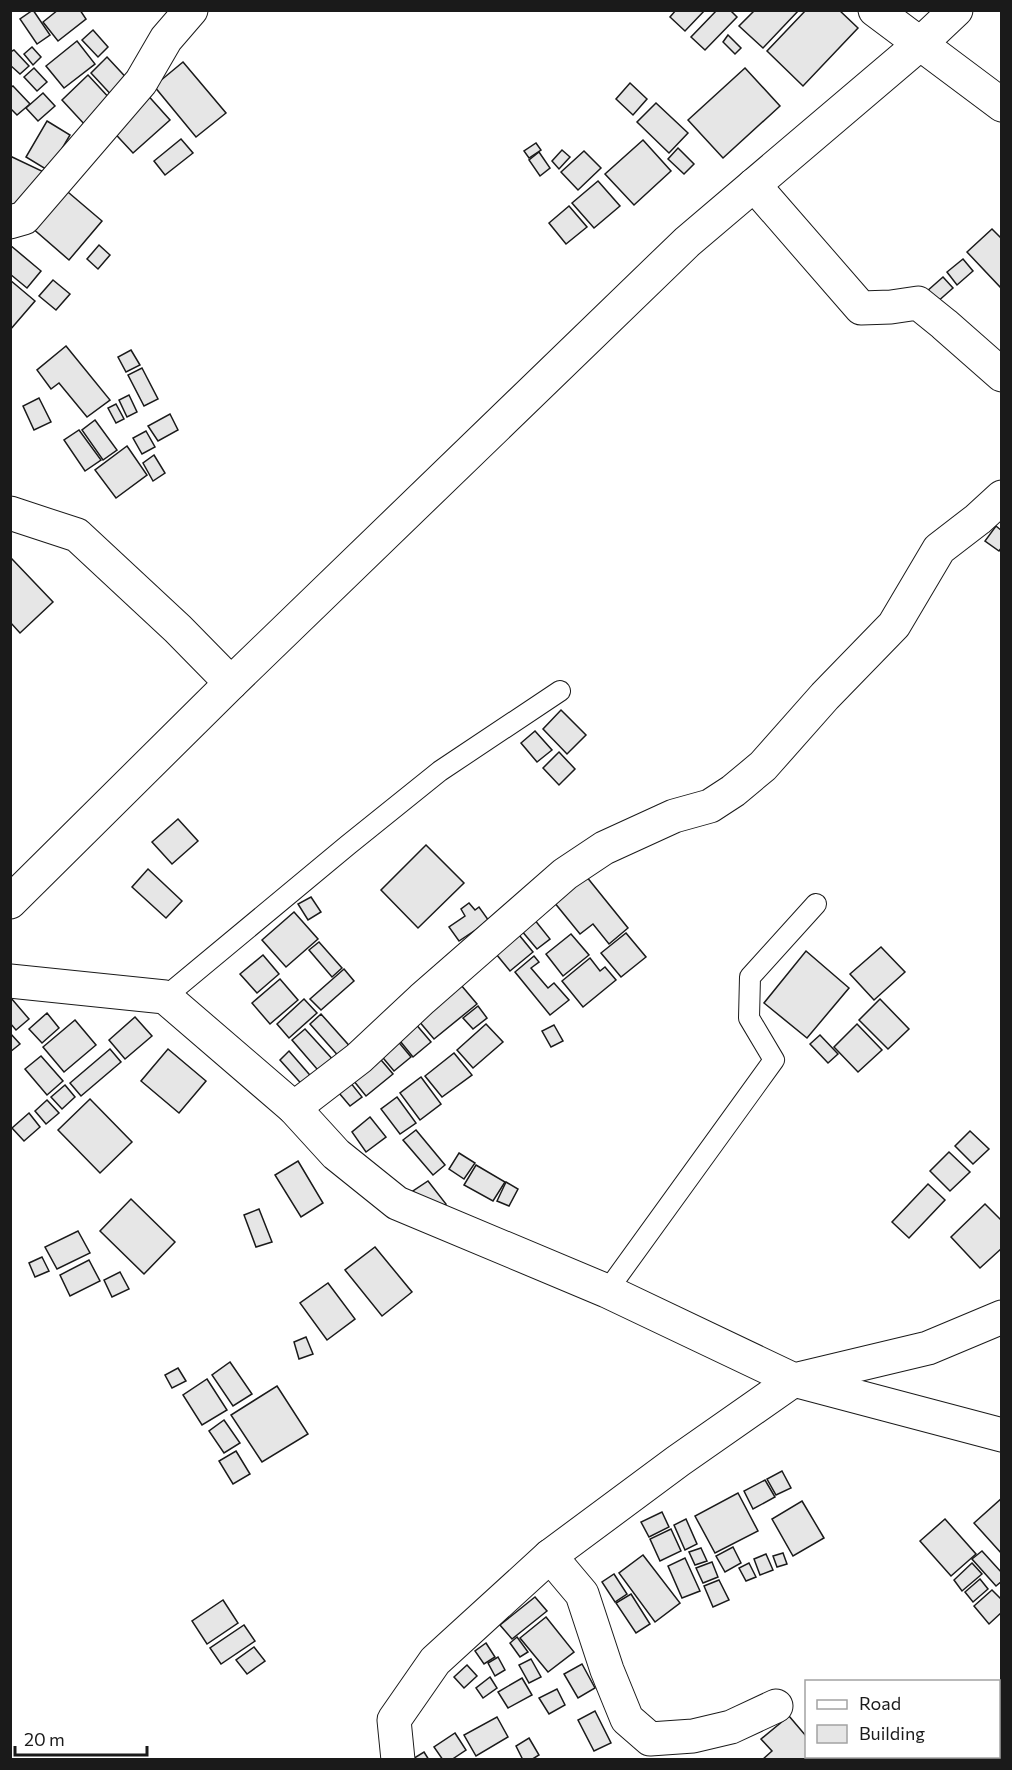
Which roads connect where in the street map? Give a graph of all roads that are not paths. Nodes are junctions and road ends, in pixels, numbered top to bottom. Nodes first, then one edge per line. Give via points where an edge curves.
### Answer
1 (191, 10) edge
2 (875, 10) edge
3 (956, 10) edge
4 (920, 44) junction
5 (1002, 105) edge
6 (754, 185) junction
7 (10, 222) edge
8 (1002, 375) edge
9 (1002, 497) edge
10 (10, 513) edge
11 (231, 682) junction
12 (560, 691) dead end
13 (10, 902) edge
14 (816, 904) dead end
15 (10, 981) edge
16 (165, 997) junction
17 (294, 1108) junction
18 (607, 1291) junction
19 (1002, 1317) edge
20 (794, 1380) junction
21 (1002, 1435) edge
22 (550, 1556) junction
23 (776, 1706) dead end
24 (398, 1760) edge

1 - 7 street via 166,39 141,82 24,218
2 - 4 street
3 - 4 street
4 - 5 street
4 - 6 street
6 - 8 street via 861,308 918,303
6 - 11 street via 687,242
9 - 17 street via 939,549 894,625 762,766 710,806 674,816 604,848 565,874 358,1058
10 - 11 street via 77,535
11 - 13 street
12 - 16 lane via 440,771
14 - 18 lane via 750,977 749,1018 774,1060
15 - 16 street
16 - 17 street
17 - 18 street via 336,1154 397,1203
18 - 20 street
19 - 20 street via 928,1348
20 - 21 street
20 - 22 street
22 - 23 street via 582,1594 627,1719 650,1739 693,1736 730,1727
22 - 24 street via 435,1661 394,1720

